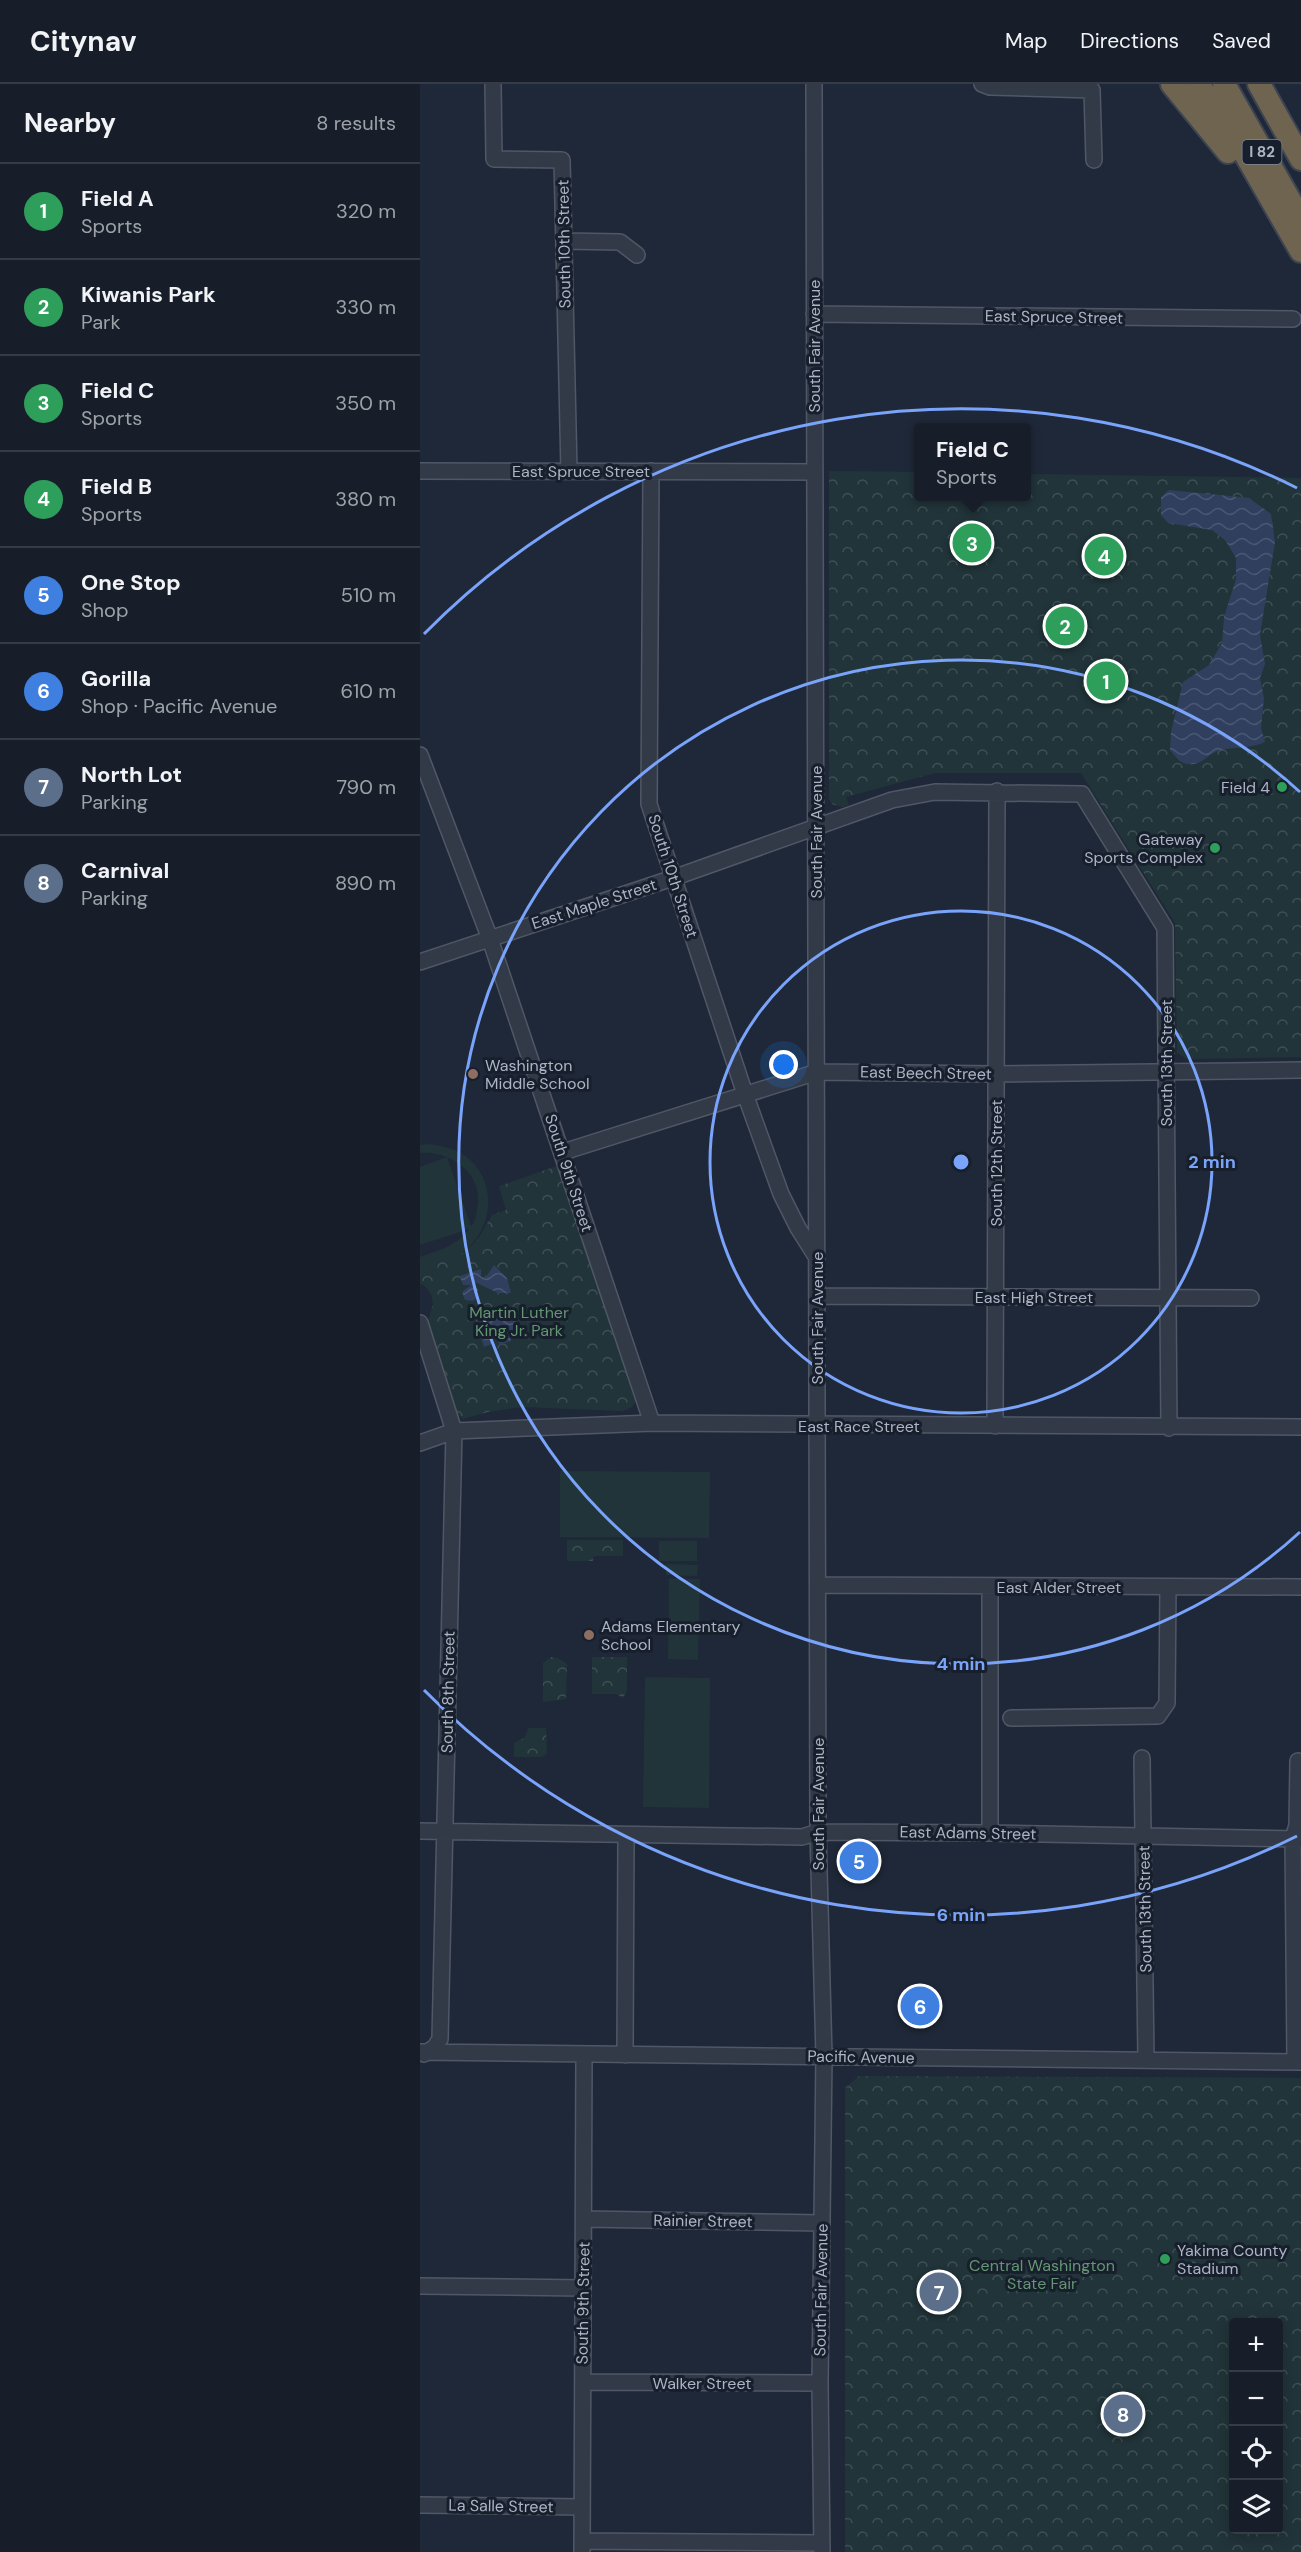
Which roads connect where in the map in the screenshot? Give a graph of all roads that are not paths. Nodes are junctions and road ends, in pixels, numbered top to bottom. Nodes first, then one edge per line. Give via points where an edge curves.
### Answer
1 (493, 84) edge
2 (814, 84) edge
3 (982, 84) edge
4 (1172, 84) edge
5 (1198, 84) edge
6 (1224, 84) edge
7 (1259, 84) edge
8 (1301, 159) edge
9 (1094, 160) dead end
10 (1293, 221) edge
11 (564, 241) junction
12 (1301, 251) edge
13 (637, 255) dead end
14 (814, 315) junction
15 (1293, 319) dead end
16 (420, 471) edge
17 (569, 471) junction
18 (651, 471) junction
19 (815, 472) junction
20 (420, 756) edge
21 (997, 791) junction
22 (1082, 794) joint
23 (816, 829) junction
24 (673, 878) junction
25 (490, 939) junction
26 (420, 962) edge
27 (1301, 1070) edge
28 (817, 1072) junction
29 (1166, 1072) junction
30 (996, 1074) junction
31 (745, 1094) junction
32 (563, 1152) junction
33 (817, 1258) junction
34 (817, 1296) junction
35 (996, 1297) junction
36 (1168, 1297) junction
37 (1251, 1298) dead end
38 (420, 1323) edge
39 (652, 1423) junction
40 (816, 1426) junction
41 (995, 1426) junction
42 (1301, 1427) edge
43 (1169, 1428) junction
44 (454, 1431) junction
45 (420, 1443) edge
46 (818, 1585) junction
47 (990, 1587) junction
48 (1168, 1587) junction
49 (1301, 1587) edge
50 (1011, 1718) dead end
51 (1142, 1758) dead end
52 (1298, 1761) dead end
53 (420, 1831) edge
54 (445, 1831) junction
55 (818, 1832) junction
56 (990, 1833) junction
57 (626, 1834) junction
58 (1144, 1837) junction
59 (1297, 1839) edge
60 (422, 2054) edge
61 (584, 2054) junction
62 (625, 2055) junction
63 (824, 2056) junction
64 (1146, 2060) junction
65 (1298, 2062) edge
66 (584, 2219) junction
67 (822, 2223) junction
68 (420, 2286) edge
69 (583, 2288) junction
70 (583, 2382) junction
71 (820, 2384) junction
72 (420, 2505) edge
73 (582, 2507) junction
74 (583, 2547) edge
75 (822, 2547) edge

1 - 11 street, South 10th Street via 494,159 562,160
2 - 14 street, South Fair Avenue
3 - 9 street via 1092,90
4 - 10 highway
5 - 10 highway
6 - 10 highway, I 82
7 - 8 highway, I 82
10 - 12 highway
11 - 13 street via 620,242
11 - 17 street, South 10th Street
14 - 15 street, East Spruce Street
14 - 19 street, South Fair Avenue
16 - 17 street, East Spruce Street
17 - 18 street, East Spruce Street
18 - 19 street, East Spruce Street
18 - 24 street, South 10th Street via 649,804
19 - 23 street, South Fair Avenue
20 - 25 street, South 9th Street
21 - 22 street, East Maple Street
21 - 23 street, East Maple Street via 935,792 892,800
21 - 30 street, South 12th Street
22 - 29 street, South 13th Street via 1165,928
23 - 24 street, East Maple Street
23 - 28 street, South Fair Avenue
24 - 25 street, East Maple Street
24 - 31 street, South 10th Street
25 - 26 street, East Maple Street
25 - 32 street, South 9th Street
27 - 29 street, East Beech Street
28 - 30 street, East Beech Street
28 - 31 street, East Beech Street
28 - 33 street, South Fair Avenue
29 - 30 street, East Beech Street
29 - 36 street, South 13th Street
30 - 35 street, South 12th Street
31 - 32 street, East Beech Street
31 - 33 street, South 10th Street via 781,1194
32 - 39 street, South 9th Street
33 - 34 street, South Fair Avenue
34 - 35 street, East High Street
34 - 40 street, South Fair Avenue
35 - 36 street, East High Street
35 - 41 street, South 12th Street
36 - 37 street, East High Street
36 - 43 street, South 13th Street
38 - 44 street, South 8th Street
39 - 40 street, East Race Street
39 - 44 street, East Race Street
40 - 41 street, East Race Street
40 - 46 street, South Fair Avenue
41 - 43 street, East Race Street
42 - 43 street, East Race Street
44 - 45 street, East Race Street
44 - 54 street, South 8th Street
46 - 47 street, East Alder Street
46 - 55 street, South Fair Avenue
47 - 48 street, East Alder Street
47 - 56 street
48 - 49 street, East Alder Street
48 - 50 street via 1167,1703 1158,1716
51 - 58 street, South 13th Street
52 - 59 street
53 - 54 street, East Adams Street
54 - 57 street, East Adams Street
54 - 60 street, South 8th Street via 440,2039
55 - 56 street, East Adams Street
55 - 57 street, East Adams Street via 802,1837
55 - 63 street, South Fair Avenue
56 - 58 street, East Adams Street
57 - 62 street
58 - 59 street, East Adams Street
58 - 64 street, South 13th Street
59 - 65 street
60 - 61 street, Pacific Avenue
61 - 62 street, Pacific Avenue
61 - 66 street, South 9th Street
62 - 63 street, Pacific Avenue
63 - 64 street, Pacific Avenue
63 - 67 street, South Fair Avenue
64 - 65 street, Pacific Avenue
66 - 67 street, Rainier Street
66 - 69 street, South 9th Street
67 - 71 street, South Fair Avenue
68 - 69 street
69 - 70 street, South 9th Street
70 - 71 street, Walker Street
70 - 73 street, South 9th Street
71 - 75 street, South Fair Avenue
72 - 73 street, La Salle Street
73 - 74 street, South 9th Street
74 - 75 street

